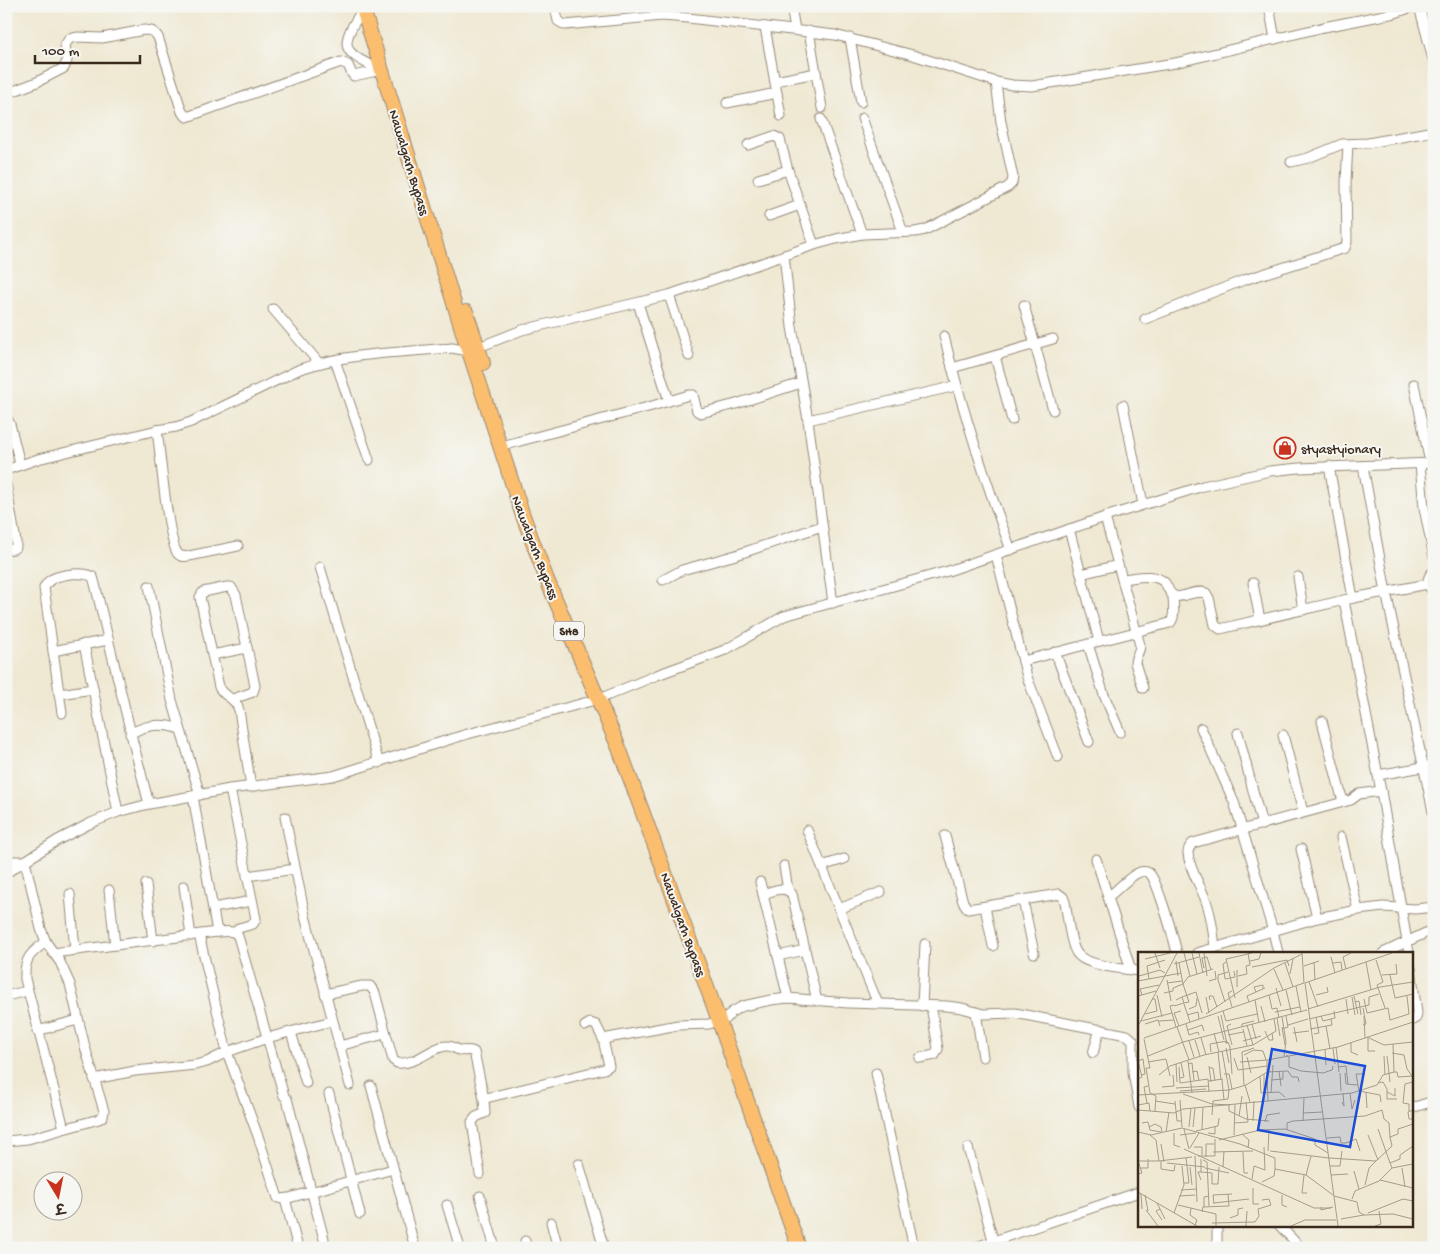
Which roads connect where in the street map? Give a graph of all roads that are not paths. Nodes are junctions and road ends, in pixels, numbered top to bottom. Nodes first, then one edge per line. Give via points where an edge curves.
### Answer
1 (555, 6) edge
2 (791, 6) edge
3 (1269, 6) edge
4 (1414, 6) edge
5 (1419, 6) edge
6 (365, 7) edge
7 (765, 27) junction
8 (795, 30) junction
9 (808, 32) junction
10 (850, 38) junction
11 (1275, 39) junction
12 (1434, 63) edge
13 (381, 70) junction
14 (816, 73) junction
15 (775, 81) junction
16 (996, 82) junction
17 (777, 93) junction
18 (6, 94) edge
19 (861, 102) dead end
20 (727, 103) dead end
21 (822, 108) dead end
22 (781, 116) dead end
23 (822, 118) dead end
24 (862, 118) dead end
25 (1434, 131) edge
26 (1348, 144) junction
27 (748, 145) dead end
28 (1291, 162) dead end
29 (788, 170) junction
30 (758, 179) dead end
31 (800, 205) junction
32 (769, 216) dead end
33 (903, 232) junction
34 (862, 234) junction
35 (814, 245) junction
36 (784, 255) junction
37 (669, 295) junction
38 (638, 303) junction
39 (1024, 305) dead end
40 (273, 309) dead end
41 (1145, 319) dead end
42 (944, 336) dead end
43 (1053, 339) dead end
44 (1035, 344) junction
45 (473, 350) junction
46 (689, 356) dead end
47 (995, 356) junction
48 (335, 360) junction
49 (319, 363) junction
50 (952, 368) junction
51 (801, 383) junction
52 (1414, 384) dead end
53 (956, 386) junction
54 (669, 401) junction
55 (1124, 405) dead end
56 (1053, 410) dead end
57 (6, 417) edge
58 (808, 420) junction
59 (1012, 420) dead end
60 (157, 430) junction
61 (508, 444) junction
62 (370, 460) dead end
63 (1432, 463) edge
64 (20, 464) junction
65 (1420, 464) junction
66 (1329, 466) junction
67 (1362, 466) junction
68 (6, 470) edge
69 (6, 484) edge
70 (1143, 504) junction
71 (1105, 516) junction
72 (822, 526) junction
73 (1069, 529) junction
74 (238, 546) dead end
75 (6, 550) edge
76 (1011, 550) junction
77 (996, 555) junction
78 (1434, 557) edge
79 (1118, 565) junction
80 (320, 567) dead end
81 (1434, 571) edge
82 (1081, 574) junction
83 (1298, 577) dead end
84 (1122, 579) junction
85 (663, 580) dead end
86 (1253, 583) dead end
87 (1428, 584) junction
88 (149, 586) dead end
89 (1386, 592) junction
90 (1434, 592) edge
91 (1173, 595) junction
92 (1349, 599) junction
93 (833, 603) junction
94 (1303, 610) junction
95 (1260, 620) junction
96 (1136, 631) junction
97 (108, 640) junction
98 (1099, 641) junction
99 (84, 644) junction
100 (1088, 644) junction
101 (247, 648) junction
102 (52, 651) junction
103 (1055, 652) junction
104 (212, 655) junction
105 (1023, 661) junction
106 (1143, 688) dead end
107 (92, 689) junction
108 (59, 694) junction
109 (603, 698) junction
110 (233, 699) junction
111 (62, 713) dead end
112 (1322, 721) dead end
113 (1201, 728) dead end
114 (180, 729) junction
115 (1120, 732) dead end
116 (130, 734) junction
117 (1238, 734) dead end
118 (1283, 735) dead end
119 (1089, 742) dead end
120 (1058, 757) dead end
121 (379, 763) junction
122 (1434, 765) edge
123 (1423, 767) junction
124 (1378, 775) junction
125 (251, 787) junction
126 (230, 789) junction
127 (1381, 791) junction
128 (197, 796) junction
129 (1343, 802) junction
130 (149, 804) junction
131 (118, 812) junction
132 (1303, 812) junction
133 (1434, 816) edge
134 (286, 817) dead end
135 (1262, 825) junction
136 (807, 830) dead end
137 (1242, 830) junction
138 (945, 836) dead end
139 (1341, 837) dead end
140 (1301, 849) dead end
141 (844, 859) dead end
142 (1096, 859) dead end
143 (6, 861) edge
144 (25, 861) junction
145 (784, 866) dead end
146 (822, 866) junction
147 (295, 869) junction
148 (6, 873) edge
149 (247, 876) junction
150 (760, 882) dead end
151 (146, 884) dead end
152 (184, 886) dead end
153 (109, 890) dead end
154 (788, 890) junction
155 (881, 892) dead end
156 (70, 894) dead end
157 (763, 894) junction
158 (1108, 897) junction
159 (1023, 900) junction
160 (252, 901) junction
161 (985, 907) junction
162 (1434, 907) edge
163 (213, 908) junction
164 (1402, 908) junction
165 (839, 909) junction
166 (1358, 910) junction
167 (1318, 918) junction
168 (1434, 929) edge
169 (1273, 931) junction
170 (217, 932) junction
171 (236, 932) junction
172 (195, 935) junction
173 (153, 941) junction
174 (1407, 941) junction
175 (46, 942) junction
176 (924, 944) dead end
177 (115, 945) junction
178 (994, 946) dead end
179 (1214, 947) junction
180 (76, 950) junction
181 (805, 950) junction
182 (1177, 952) edge
183 (1200, 952) edge
184 (1278, 952) edge
185 (1385, 952) edge
186 (1409, 952) edge
187 (53, 953) junction
188 (1034, 953) dead end
189 (778, 956) junction
190 (1135, 971) edge
191 (1412, 977) edge
192 (27, 991) junction
193 (325, 994) junction
194 (6, 996) edge
195 (788, 998) junction
196 (817, 1001) junction
197 (878, 1004) junction
198 (922, 1006) junction
199 (932, 1006) junction
200 (976, 1012) junction
201 (78, 1020) junction
202 (722, 1020) junction
203 (1412, 1020) edge
204 (332, 1021) junction
205 (585, 1026) dead end
206 (1100, 1030) junction
207 (38, 1031) junction
208 (291, 1032) junction
209 (385, 1034) junction
210 (266, 1038) junction
211 (1136, 1040) edge
212 (604, 1041) junction
213 (339, 1046) junction
214 (227, 1052) junction
215 (1093, 1053) dead end
216 (983, 1057) dead end
217 (920, 1058) dead end
218 (876, 1073) dead end
219 (94, 1079) junction
220 (306, 1083) dead end
221 (350, 1085) dead end
222 (372, 1086) dead end
223 (329, 1094) dead end
224 (484, 1098) junction
225 (1434, 1101) edge
226 (1138, 1103) edge
227 (1412, 1108) edge
228 (64, 1128) junction
229 (6, 1141) edge
230 (968, 1148) dead end
231 (579, 1164) dead end
232 (393, 1169) junction
233 (480, 1174) dead end
234 (351, 1181) junction
235 (311, 1192) junction
236 (1138, 1192) edge
237 (480, 1196) dead end
238 (285, 1199) junction
239 (447, 1205) dead end
240 (360, 1214) dead end
241 (551, 1222) dead end
242 (1217, 1226) edge
243 (1280, 1226) edge
244 (324, 1239) dead end
245 (993, 1240) junction
246 (298, 1248) edge
247 (415, 1248) edge
248 (460, 1248) edge
249 (496, 1248) edge
250 (558, 1248) edge
251 (604, 1248) edge
252 (799, 1248) edge
253 (807, 1248) edge
254 (914, 1248) edge
255 (973, 1248) edge
256 (1218, 1248) edge
257 (1301, 1248) edge

1 - 7 street via 558,21 565,25 662,16
2 - 8 street
3 - 11 street
4 - 11 street
5 - 12 street
6 - 13 main road, Nawalgarh Bypass / SH8
6 - 13 street via 346,37 347,47 360,61
6 - 45 main road, Nawalgarh Bypass / SH8
7 - 8 street
7 - 15 street
8 - 9 street
9 - 10 street
9 - 14 street
10 - 16 street
10 - 19 street
11 - 16 street via 1175,64 1032,86
13 - 18 street via 354,76 348,65 341,62 187,117 182,112 158,37 151,30 144,30 102,38 82,36 69,39 65,45 67,61 64,68
13 - 45 main road, Nawalgarh Bypass / SH8
14 - 15 street
14 - 21 street
15 - 17 street
16 - 33 street via 1012,183 933,226
17 - 20 street
17 - 22 street
23 - 34 street
24 - 33 street
25 - 26 street
26 - 28 street
26 - 41 street via 1345,248 1244,280
27 - 29 street via 779,137
29 - 30 street
29 - 31 street
31 - 32 street
31 - 35 street
33 - 34 street
34 - 35 street
35 - 36 street
36 - 37 street
36 - 51 street
37 - 38 street
37 - 46 street
38 - 45 street via 522,330
38 - 54 street
39 - 44 street
40 - 49 street
42 - 50 street
43 - 44 street
44 - 47 street
44 - 56 street
45 - 48 street via 452,348
45 - 61 main road, Nawalgarh Bypass / SH8
45 - 109 main road, Nawalgarh Bypass / SH8 via 522,513 547,580
47 - 50 street
47 - 59 street
48 - 49 street
48 - 62 street
49 - 60 street via 300,369 191,422
50 - 53 street
51 - 54 street via 701,413 697,411 692,394
51 - 58 street
52 - 63 street
53 - 58 street
53 - 76 street
54 - 61 street
55 - 70 street
57 - 64 street
58 - 72 street
60 - 64 street
60 - 74 street via 168,518 176,550 183,557
61 - 109 main road, Nawalgarh Bypass / SH8 via 548,560
63 - 65 street
64 - 68 street
65 - 67 street
65 - 78 street via 1424,508
66 - 67 street
66 - 70 street via 1240,477
66 - 92 street
67 - 89 street
69 - 75 street via 16,546
70 - 71 street
71 - 73 street
71 - 79 street
72 - 85 street via 736,556 682,570
72 - 93 street
73 - 76 street
73 - 82 street
76 - 77 street
77 - 93 street
77 - 105 street
79 - 82 street
79 - 84 street
80 - 121 street
81 - 87 street via 1428,577
82 - 98 street
83 - 94 street
84 - 91 street via 1159,578
84 - 96 street
86 - 95 street
87 - 89 street
87 - 90 street
88 - 114 street
89 - 92 street
89 - 123 street
91 - 95 street via 1206,593 1215,625 1220,629
91 - 96 street via 1173,621
92 - 94 street
92 - 124 street
93 - 109 street via 784,616 725,650
94 - 95 street
96 - 98 street
96 - 106 street via 1140,650 1135,663
97 - 99 street
97 - 102 street via 93,577 83,572 52,578 44,588
97 - 116 street
98 - 100 street
99 - 102 street
99 - 107 street
100 - 103 street
100 - 115 street
101 - 104 street
101 - 104 street via 234,590 227,587 207,591 200,598
101 - 110 street via 255,690
102 - 108 street
103 - 105 street
103 - 119 street
104 - 110 street via 219,687
105 - 120 street
107 - 108 street
107 - 131 street
108 - 111 street
109 - 121 street via 464,735
109 - 202 main road, Nawalgarh Bypass / SH8 via 633,762
110 - 125 street via 239,710
112 - 129 street
113 - 137 street via 1231,794
114 - 116 street via 161,724 139,728
114 - 128 street
116 - 130 street
117 - 135 street
118 - 132 street
121 - 125 street via 333,776
122 - 123 street
123 - 124 street
123 - 133 street
124 - 127 street
125 - 126 street
126 - 128 street
126 - 149 street
127 - 129 street via 1359,794
127 - 164 street
128 - 130 street
128 - 163 street
129 - 132 street
130 - 131 street
131 - 144 street via 91,823
132 - 135 street
134 - 147 street
135 - 137 street
136 - 146 street
137 - 169 street
137 - 179 street via 1194,843 1189,848 1190,863 1211,918
138 - 161 street via 965,906 972,910
139 - 166 street
140 - 167 street
141 - 146 street
142 - 158 street
143 - 144 street
144 - 148 street
144 - 175 street
145 - 154 street
146 - 165 street
147 - 149 street
147 - 193 street
149 - 160 street
150 - 157 street
151 - 173 street
152 - 172 street
153 - 177 street
154 - 157 street
154 - 181 street via 794,901
155 - 165 street
156 - 180 street
157 - 189 street
158 - 182 street via 1135,874 1149,873
158 - 190 street
159 - 161 street
159 - 188 street
159 - 190 street via 1059,894 1065,902 1076,953 1089,962
160 - 163 street
160 - 171 street via 256,922
161 - 178 street
162 - 164 street
163 - 170 street
164 - 166 street via 1383,906
164 - 174 street
165 - 197 street
166 - 167 street
167 - 169 street
168 - 174 street
169 - 179 street
169 - 184 street
170 - 171 street
170 - 172 street
171 - 210 street
172 - 173 street
172 - 214 street
173 - 177 street
174 - 185 street
174 - 186 street
175 - 187 street
175 - 192 street via 27,960 24,968
176 - 198 street
177 - 180 street
179 - 183 street
180 - 187 street
181 - 189 street
181 - 196 street
187 - 201 street via 70,984
189 - 195 street
191 - 203 street via 1417,1014
192 - 194 street
192 - 207 street
193 - 204 street
193 - 209 street via 370,986
195 - 196 street
195 - 202 street via 743,1006
196 - 197 street
197 - 198 street
198 - 199 street
199 - 200 street
199 - 217 street via 938,1053
200 - 206 street via 993,1015 1016,1013
200 - 216 street
201 - 207 street
201 - 219 street
202 - 212 street via 674,1026
202 - 252 main road, Nawalgarh Bypass / SH8
202 - 253 main road, Nawalgarh Bypass / SH8
204 - 208 street
204 - 213 street
205 - 212 street via 590,1023 596,1025
206 - 211 street
206 - 215 street
207 - 228 street
208 - 210 street
208 - 220 street
209 - 213 street
209 - 224 street via 393,1060 397,1063 419,1059 444,1046 474,1052
210 - 214 street
210 - 235 street
211 - 226 street via 1133,1084
212 - 224 street via 609,1063 604,1070
213 - 221 street
214 - 219 street via 194,1065
214 - 238 street via 275,1193 278,1198
218 - 254 street
219 - 228 street via 103,1116
222 - 232 street
223 - 234 street
224 - 233 street via 485,1113 472,1122
225 - 227 street
228 - 229 street via 28,1139
230 - 245 street
231 - 251 street
232 - 234 street
232 - 247 street
234 - 235 street
234 - 240 street
235 - 238 street
235 - 244 street
236 - 245 street
237 - 249 street
238 - 246 street
239 - 248 street
241 - 250 street
242 - 256 street
243 - 257 street
245 - 255 street

